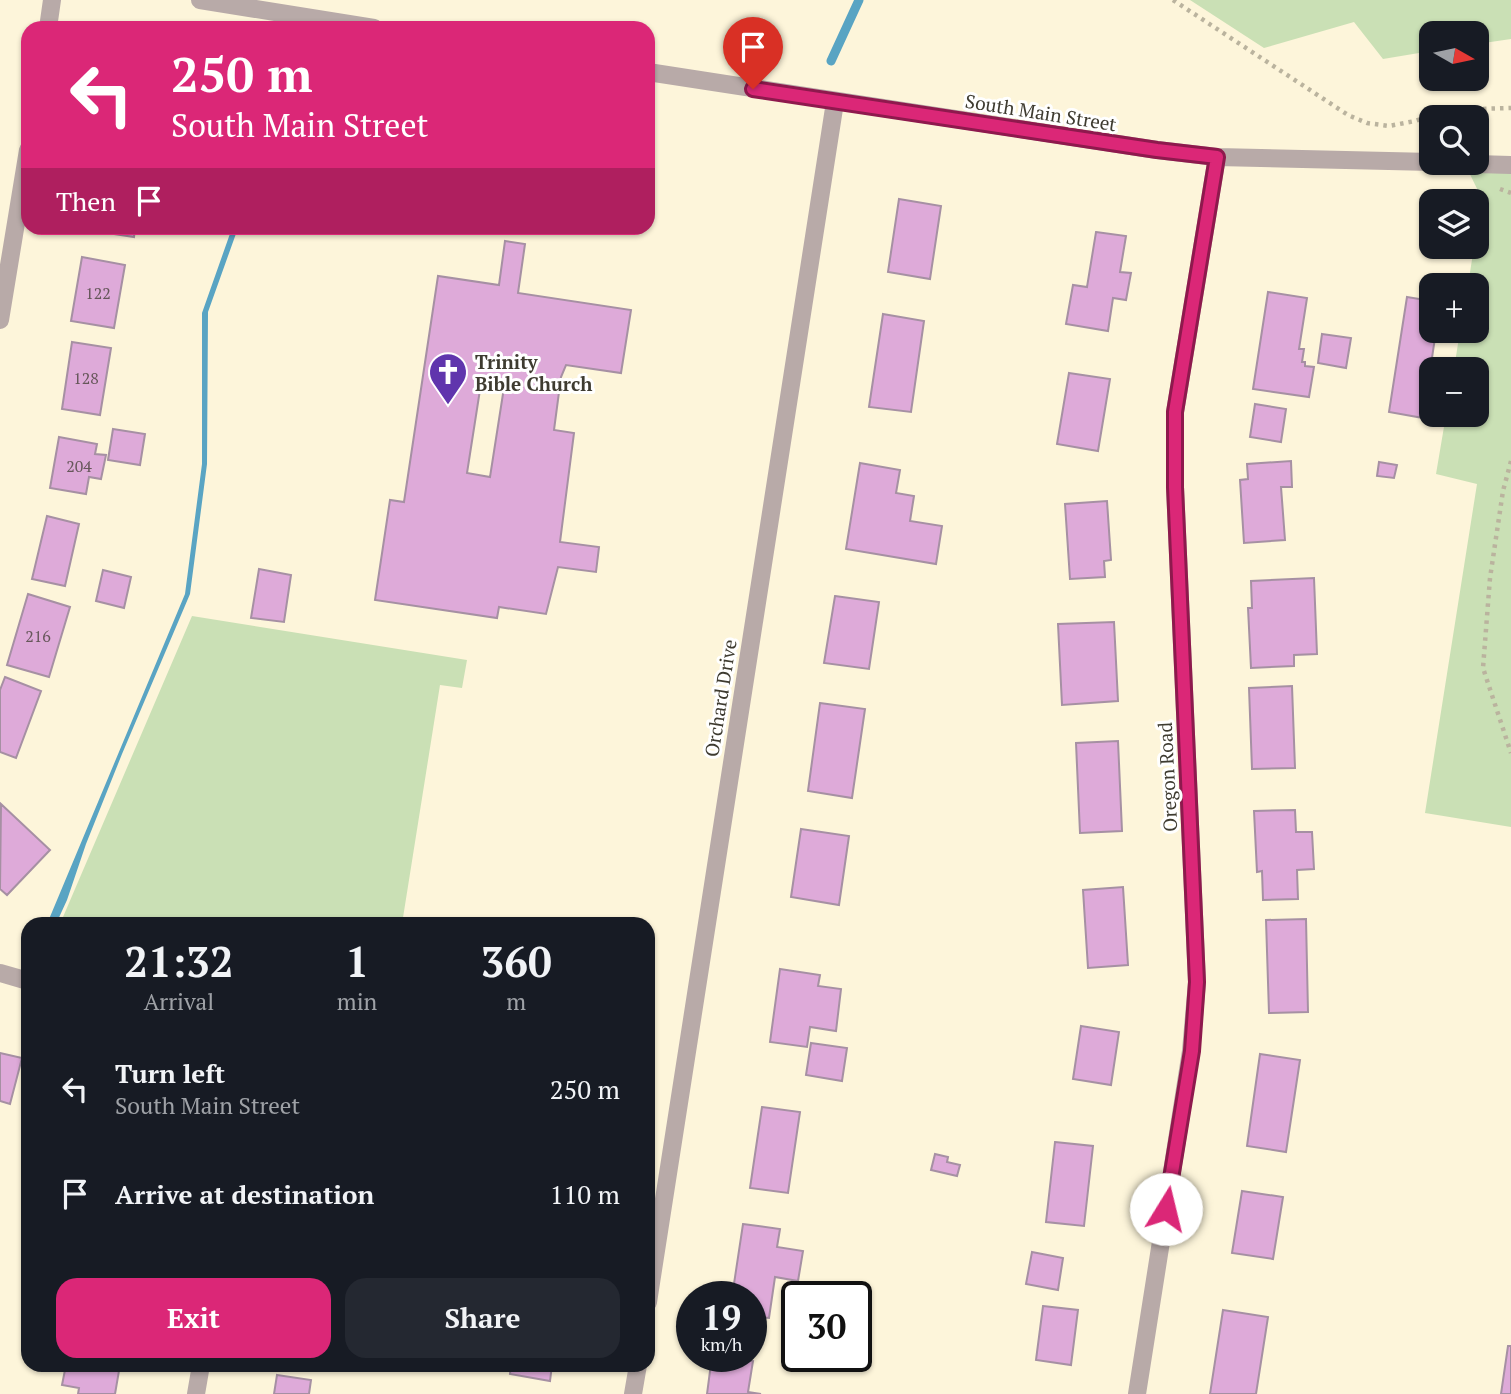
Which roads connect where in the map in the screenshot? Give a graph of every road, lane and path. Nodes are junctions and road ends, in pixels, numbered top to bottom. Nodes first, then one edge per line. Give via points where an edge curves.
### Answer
1 (52, 0) edge
2 (200, 0) edge
3 (1173, 0) edge
4 (49, 21) edge
5 (330, 21) edge
6 (655, 73) edge
7 (835, 102) junction
8 (1511, 108) edge
9 (1489, 109) edge
10 (1419, 120) edge
11 (1217, 157) junction
12 (1419, 162) edge
13 (1489, 164) edge
14 (1511, 165) edge
15 (21, 181) edge
16 (7, 243) edge
17 (0, 320) edge
18 (1511, 461) edge
19 (1511, 753) edge
20 (0, 973) edge
21 (21, 979) edge
22 (655, 1257) edge
23 (200, 1372) edge
24 (637, 1372) edge
25 (196, 1394) edge
26 (633, 1394) edge
27 (1137, 1394) edge

1 - 4 street
2 - 5 street
3 - 10 path via 1348,115 1389,126
6 - 7 street, South Main Street
7 - 11 street, South Main Street
7 - 22 street, Orchard Drive
8 - 9 path
11 - 12 street, South Main Street
11 - 27 street, Oregon Road via 1175,412 1197,982 1192,1051
13 - 14 street
15 - 16 street
16 - 17 street
18 - 19 path via 1490,578 1483,668
20 - 21 street
23 - 25 street
24 - 26 street

